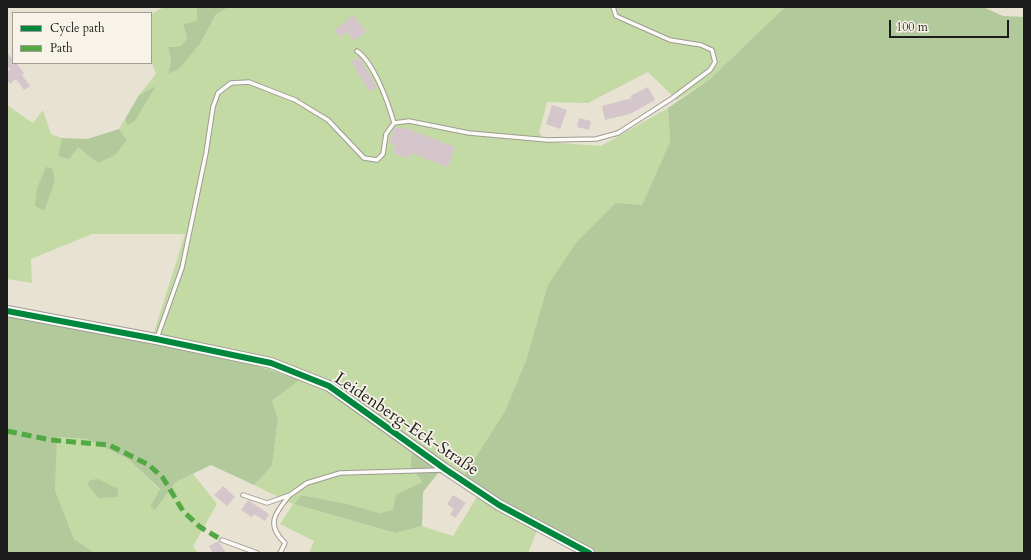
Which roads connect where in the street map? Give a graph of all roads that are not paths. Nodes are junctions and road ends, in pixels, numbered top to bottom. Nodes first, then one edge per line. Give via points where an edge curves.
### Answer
1 (613, 7) edge
2 (357, 51) dead end
3 (394, 122) junction
4 (7, 311) edge
5 (156, 339) junction
6 (445, 469) junction
7 (243, 495) dead end
8 (290, 495) junction
9 (222, 540) dead end
10 (257, 553) edge
11 (280, 553) edge
12 (589, 553) edge

1 - 3 lane via 616,16 670,40 701,45 712,50 714,62 710,70 618,133 596,139 548,140 469,133 409,120
2 - 3 lane via 365,57
3 - 5 lane via 386,134 383,154 377,160 364,158 328,120 295,100 249,82 231,83 218,93 213,107 182,268
4 - 5 street, Leidenberg-Eck-Straße
5 - 6 street, Leidenberg-Eck-Straße via 271,363 329,386
6 - 8 lane via 340,473 308,483
6 - 12 street, Leidenberg-Eck-Straße via 499,505
7 - 8 lane via 267,503
8 - 11 lane via 277,510 273,525 277,536 285,543
9 - 10 lane

